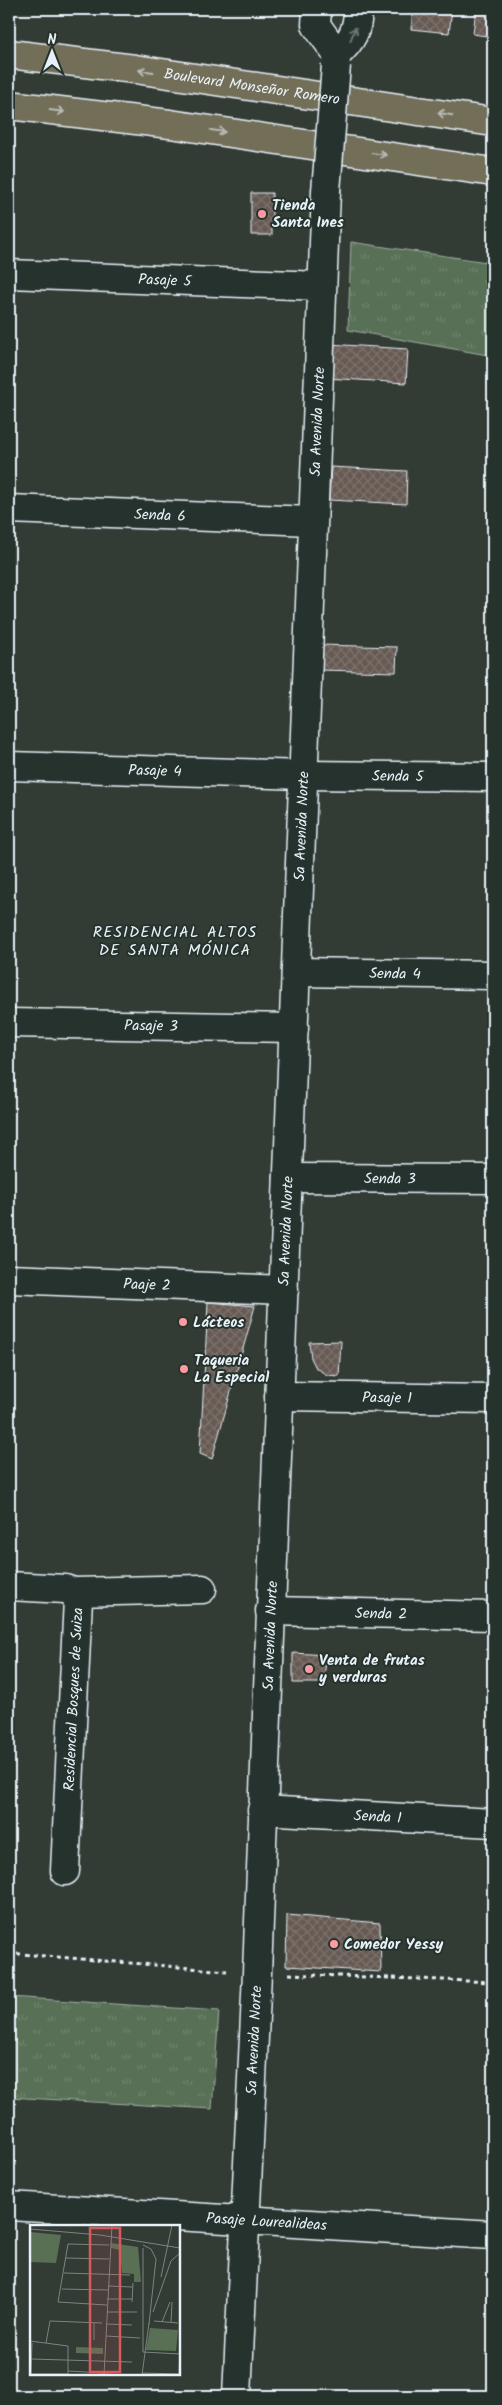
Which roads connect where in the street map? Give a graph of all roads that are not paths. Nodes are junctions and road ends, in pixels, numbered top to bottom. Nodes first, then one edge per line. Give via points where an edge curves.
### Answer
1 (317, 9) edge
2 (358, 9) edge
3 (9, 54) edge
4 (336, 59) junction
5 (9, 105) edge
6 (493, 122) edge
7 (493, 172) edge
8 (9, 274) edge
9 (321, 286) junction
10 (9, 509) edge
11 (312, 521) junction
12 (9, 766) edge
13 (303, 775) junction
14 (493, 777) edge
15 (296, 972) junction
16 (493, 975) edge
17 (9, 1023) edge
18 (294, 1028) junction
19 (288, 1178) junction
20 (493, 1179) edge
21 (9, 1278) edge
22 (284, 1290) junction
23 (279, 1396) junction
24 (493, 1399) edge
25 (9, 1586) edge
26 (202, 1589) dead end
27 (74, 1592) junction
28 (270, 1611) junction
29 (493, 1616) edge
30 (262, 1810) junction
31 (493, 1823) edge
32 (65, 1872) dead end
33 (9, 2206) edge
34 (245, 2221) junction
35 (493, 2235) edge
36 (237, 2396) edge

1 - 4 street via 316,25
4 -> 2 street via 351,42 358,23
6 -> 3 highway, Boulevard Monseñor Romero via 135,69
4 - 9 street, 5a Avenida Norte, bridge
5 -> 7 highway via 170,124
8 - 9 street, Pasaje 5
9 - 11 street, 5a Avenida Norte
10 - 11 street, Senda 6
11 - 13 street, 5a Avenida Norte
12 - 13 street, Pasaje 4
13 - 14 street, Senda 5
13 - 15 street, 5a Avenida Norte
15 - 16 street, Senda 4
15 - 18 street, 5a Avenida Norte
17 - 18 street, Pasaje 3
18 - 19 street, 5a Avenida Norte
19 - 20 street, Senda 3
19 - 22 street, 5a Avenida Norte
21 - 22 street, Paaje 2
22 - 23 street, 5a Avenida Norte
23 - 24 street, Pasaje 1
23 - 28 street, 5a Avenida Norte
25 - 27 street, Residencial Bosques de Suiza
26 - 27 street
27 - 32 street, Residencial Bosques de Suiza via 78,1598
28 - 29 street, Senda 2
28 - 30 street, 5a Avenida Norte
30 - 31 street, Senda 1
30 - 34 street, 5a Avenida Norte
33 - 34 street, Pasaje Lourealideas
34 - 35 street, Pasaje Lourealideas
34 - 36 street, 5a Avenida Norte

